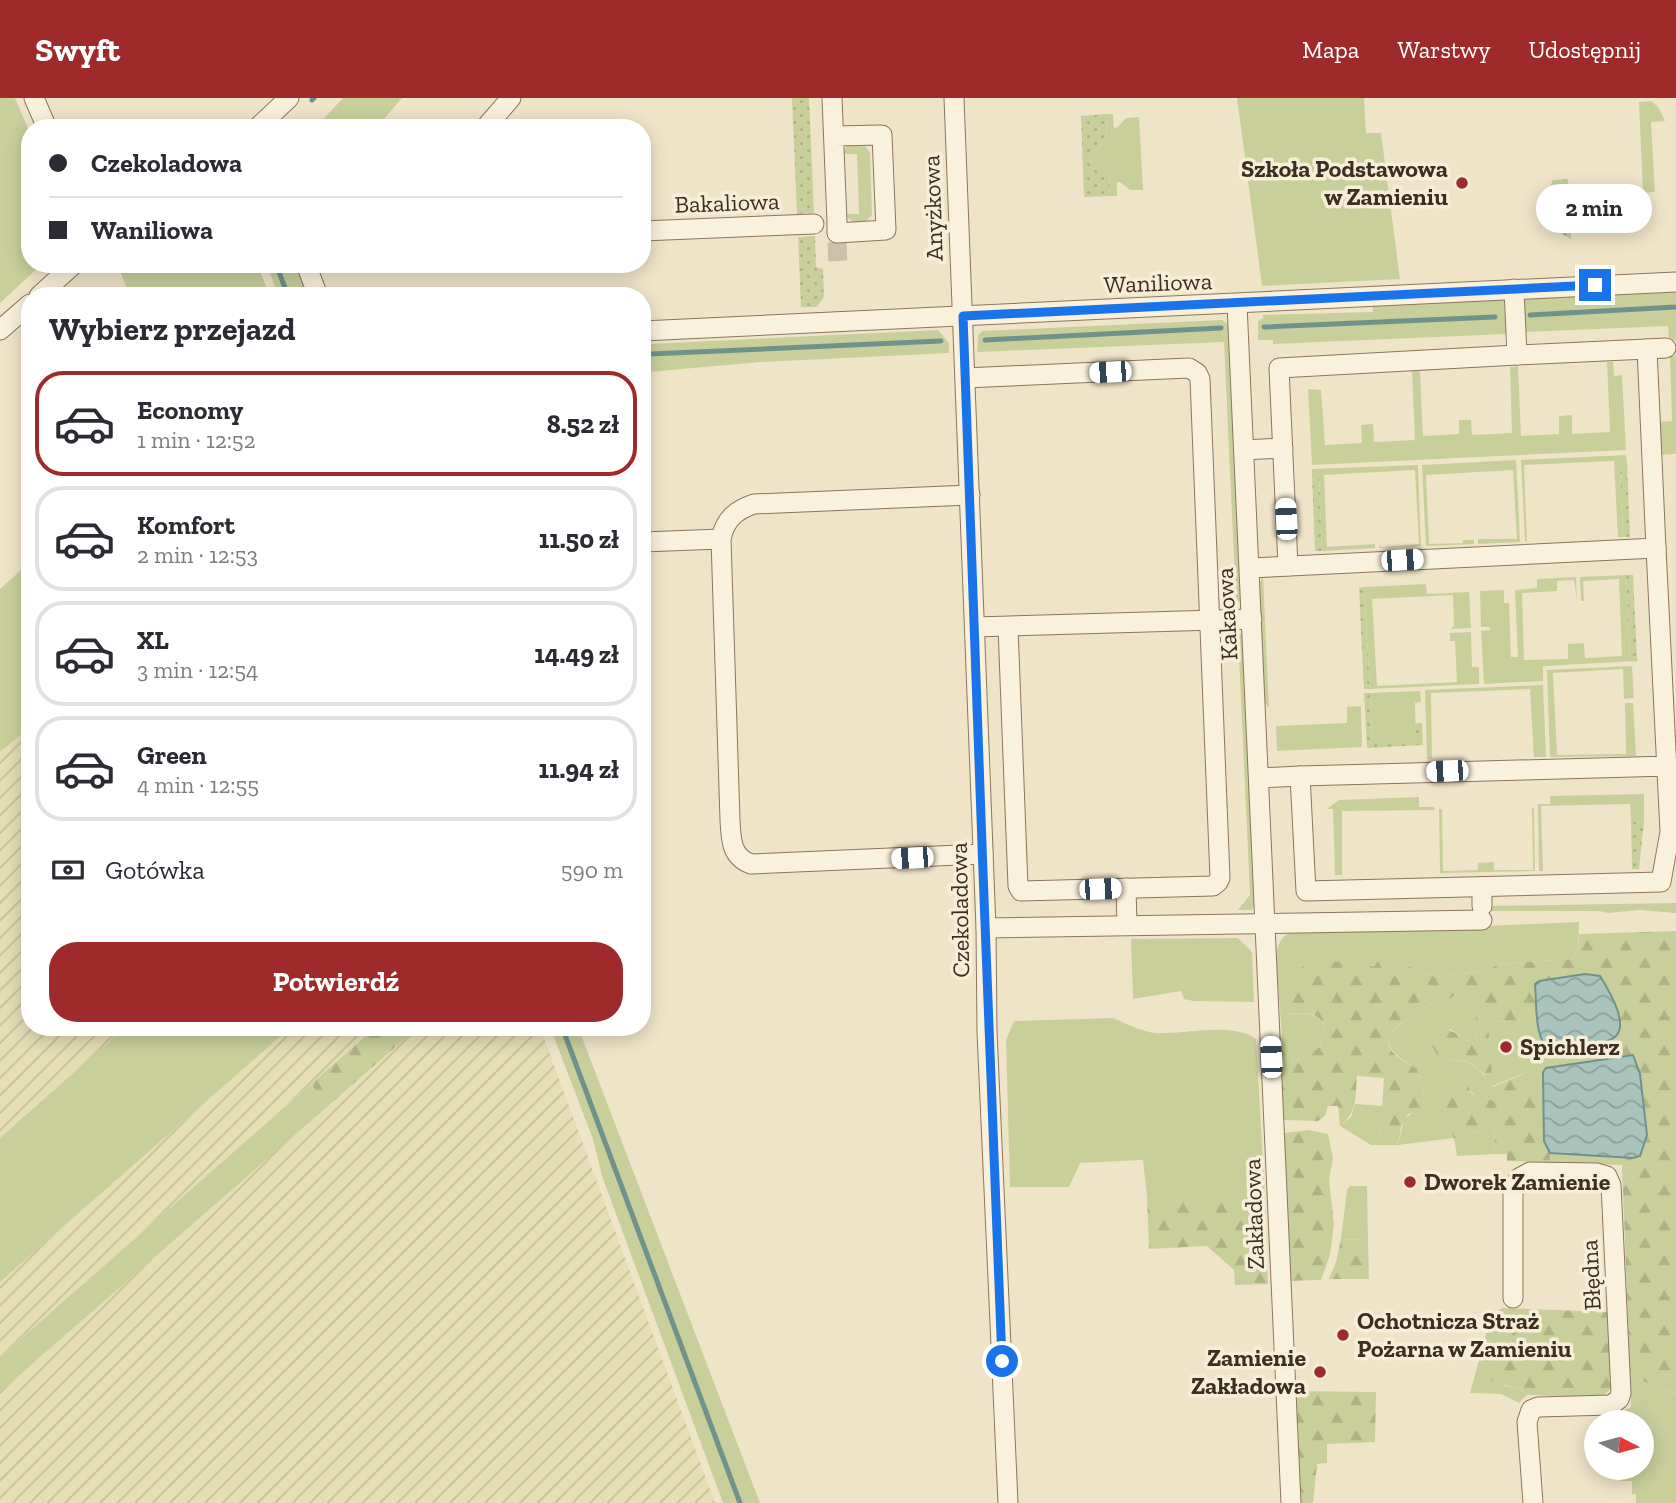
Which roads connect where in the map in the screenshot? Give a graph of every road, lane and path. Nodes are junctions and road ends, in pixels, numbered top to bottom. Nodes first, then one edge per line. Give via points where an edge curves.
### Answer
1 (34, 98) edge
2 (289, 98) edge
3 (511, 98) edge
4 (832, 98) edge
5 (954, 98) edge
6 (43, 119) edge
7 (267, 119) edge
8 (493, 119) edge
9 (834, 136) junction
10 (814, 224) dead end
11 (651, 231) edge
12 (64, 273) edge
13 (1676, 282) edge
14 (49, 287) edge
15 (1514, 289) junction
16 (1237, 304) junction
17 (21, 312) edge
18 (963, 316) junction
19 (0, 330) edge
20 (651, 331) edge
21 (1517, 355) junction
22 (965, 378) junction
23 (1283, 447) junction
24 (1244, 450) junction
25 (970, 495) junction
26 (721, 539) junction
27 (651, 542) edge
28 (1656, 548) junction
29 (1289, 566) junction
30 (1250, 568) junction
31 (1252, 619) junction
32 (1210, 620) junction
33 (1007, 626) junction
34 (975, 627) junction
35 (1669, 766) junction
36 (1300, 776) junction
37 (1259, 778) junction
38 (1016, 834) junction
39 (983, 845) junction
40 (1126, 888) junction
41 (1482, 905) junction
42 (1264, 923) junction
43 (1127, 925) junction
44 (986, 928) junction
45 (1513, 1298) dead end
46 (1008, 1503) edge
47 (1292, 1503) edge
48 (1533, 1503) edge

1 - 6 street
2 - 7 street
3 - 8 street
4 - 9 street
5 - 18 street, Anyżkowa
9 - 9 street via 837,237 886,230 882,135
10 - 11 street, Bakaliowa
12 - 14 street
13 - 15 street, Waniliowa
15 - 16 street, Waniliowa
15 - 21 street
16 - 18 street, Waniliowa
16 - 24 street, Kakaowa
17 - 19 street
18 - 20 street, Waniliowa
18 - 22 street, Czekoladowa
21 - 23 street via 1279,368
21 - 28 street via 1656,348
22 - 25 street, Czekoladowa
22 - 32 street via 1189,368 1197,373
23 - 24 street
23 - 29 street
24 - 30 street, Kakaowa
25 - 26 street via 754,504 731,516
25 - 34 street, Czekoladowa
26 - 27 street
26 - 39 street via 730,820 733,845 741,861 751,864
28 - 29 street
28 - 35 street
29 - 30 street
30 - 31 street, Kakaowa
31 - 32 street
31 - 37 street, Kakaowa
32 - 33 street
32 - 40 street via 1220,878 1213,886
33 - 34 street
33 - 38 street
34 - 39 street, Czekoladowa
35 - 36 street
35 - 41 street via 1670,832 1661,882
36 - 37 street
36 - 41 street via 1306,891
37 - 42 street, Kakaowa
38 - 39 street
38 - 40 street via 1021,891
39 - 44 street, Czekoladowa
40 - 43 street
41 - 42 street via 1297,924
42 - 43 street
42 - 47 street, Zakładowa
43 - 44 street
44 - 46 street, Czekoladowa
45 - 48 street, Błędna via 1513,1189 1519,1178 1530,1172 1607,1176 1621,1393 1611,1405 1531,1410 1527,1422

